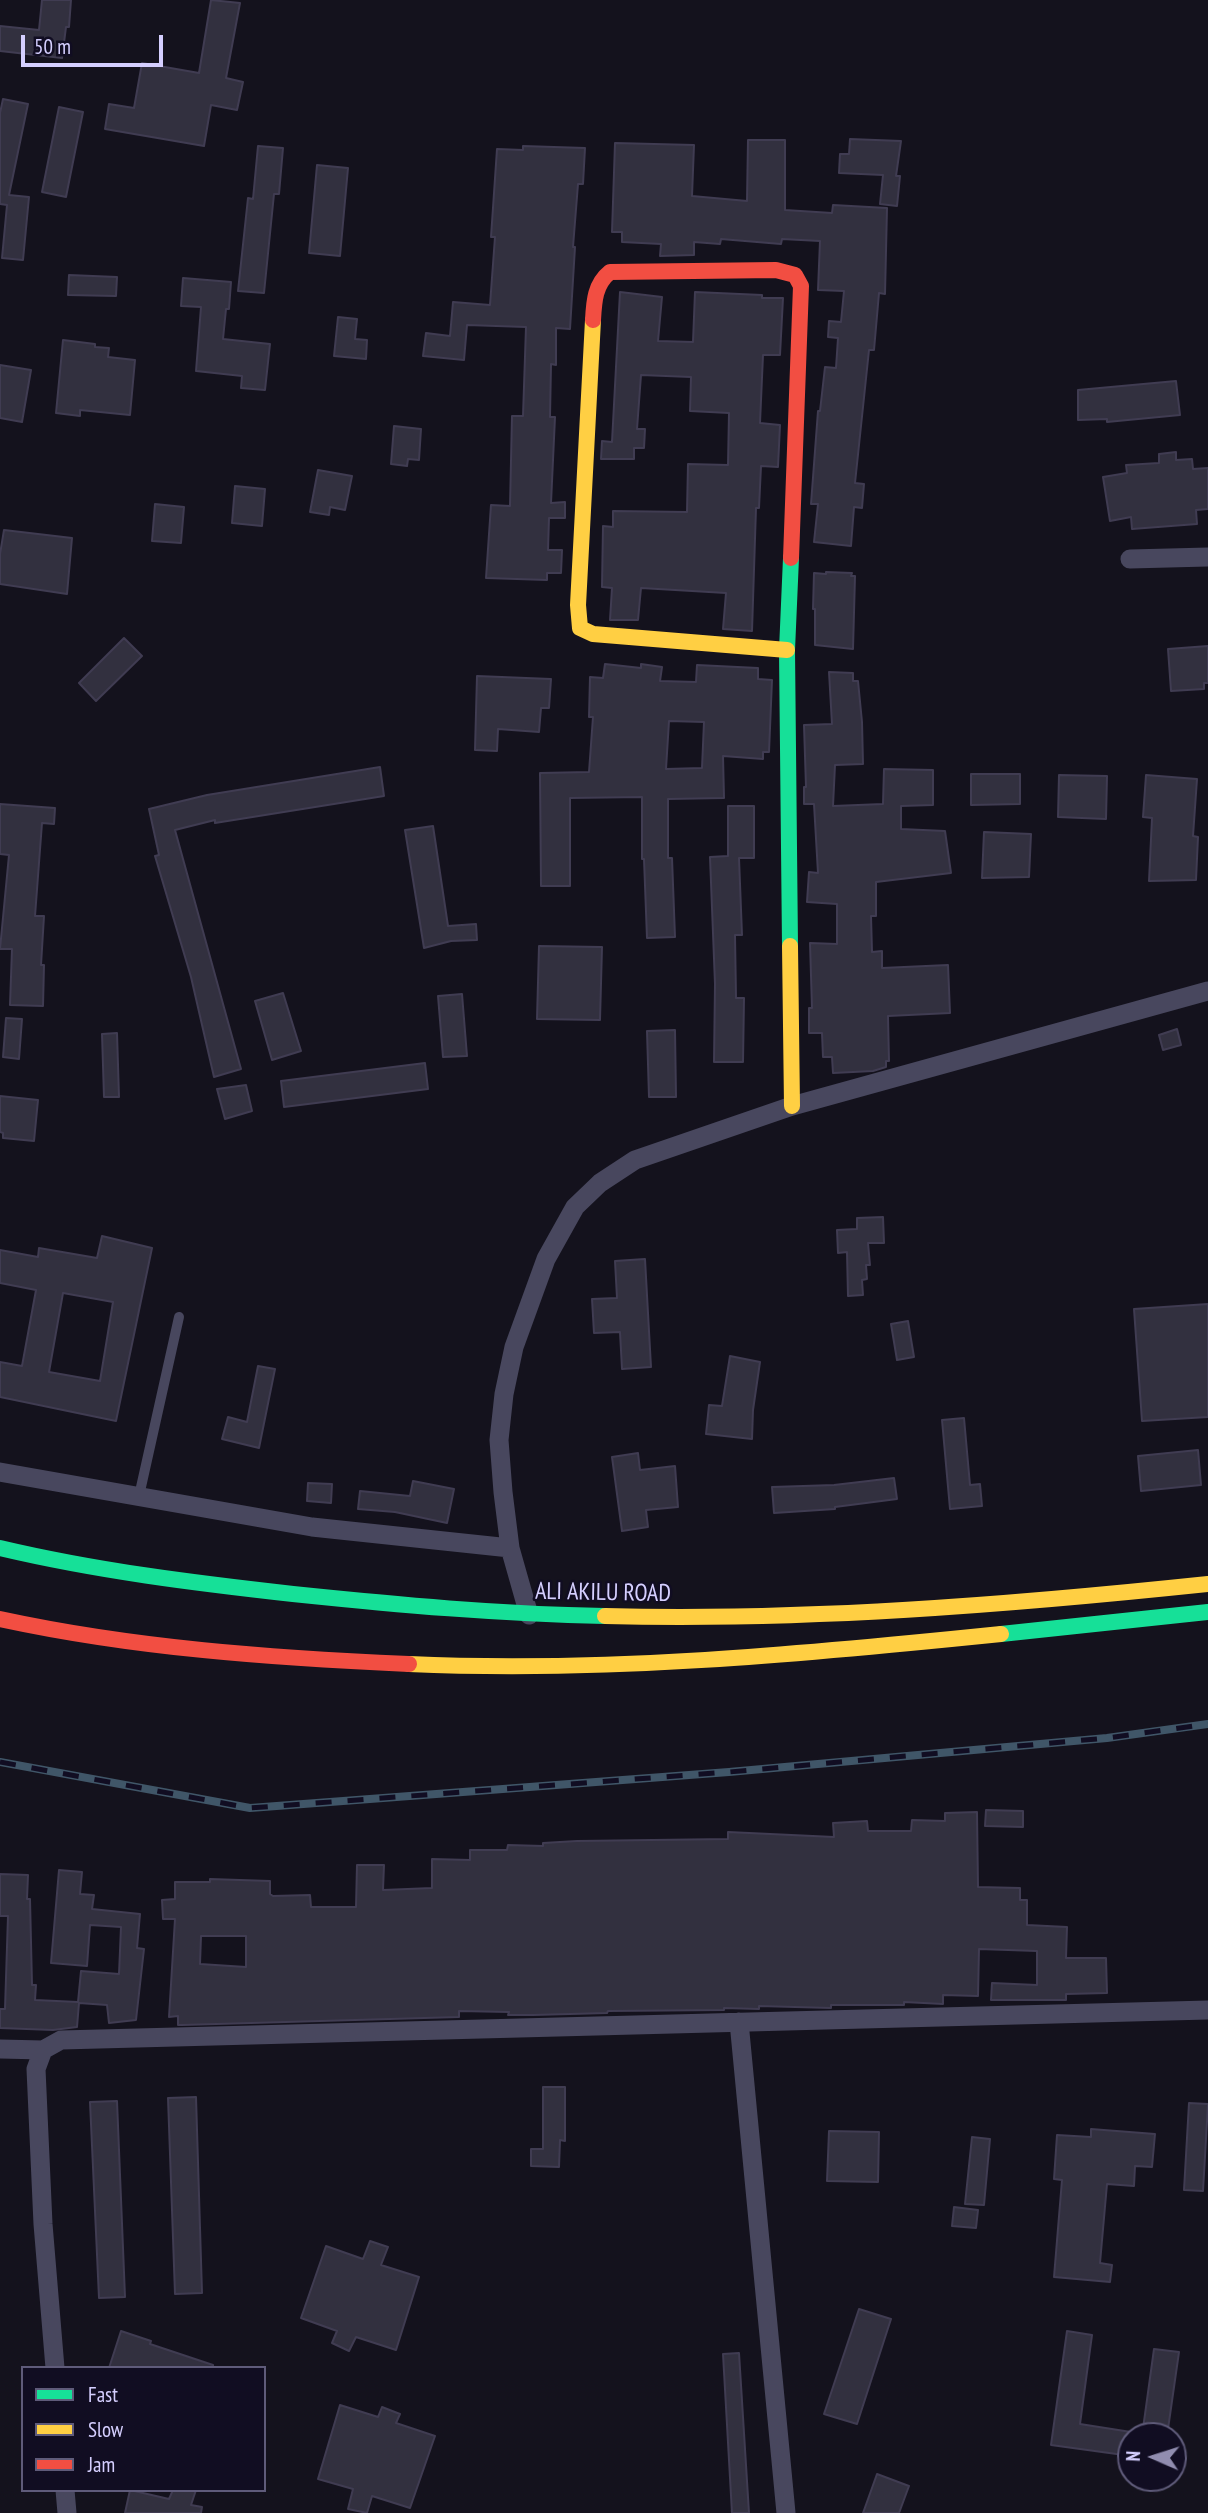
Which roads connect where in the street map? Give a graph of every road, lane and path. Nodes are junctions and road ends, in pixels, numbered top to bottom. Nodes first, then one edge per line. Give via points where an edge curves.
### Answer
1 (1208, 557) edge
2 (1130, 559) dead end
3 (787, 649) junction
4 (1208, 991) edge
5 (792, 1106) junction
6 (179, 1317) dead end
7 (0, 1472) edge
8 (139, 1496) junction
9 (0, 1548) edge
10 (510, 1548) junction
11 (1208, 1584) edge
12 (1208, 1612) edge
13 (529, 1615) junction
14 (0, 1619) edge
15 (1208, 2010) edge
16 (739, 2022) junction
17 (0, 2049) edge
18 (43, 2050) junction
19 (55, 2366) edge
20 (65, 2492) edge
21 (67, 2513) edge
22 (786, 2513) edge

1 - 2 street
3 - 3 main road via 801,286 795,275 776,270 610,272 601,279 594,299 580,628 593,634
3 - 5 main road
4 - 5 street
5 - 10 street via 635,1160 575,1207 546,1259 514,1347 504,1394 499,1440
6 - 8 lane
7 - 8 street
8 - 10 street via 312,1527
9 - 13 main road, ALI AKILU ROAD via 192,1583
10 - 13 street
11 - 13 main road, ALI AKILU ROAD via 847,1614 694,1618
12 - 14 main road via 758,1656 444,1667 229,1654
15 - 16 street
16 - 18 street via 61,2040
16 - 22 street
17 - 18 street
18 - 19 street via 36,2069
20 - 21 street

